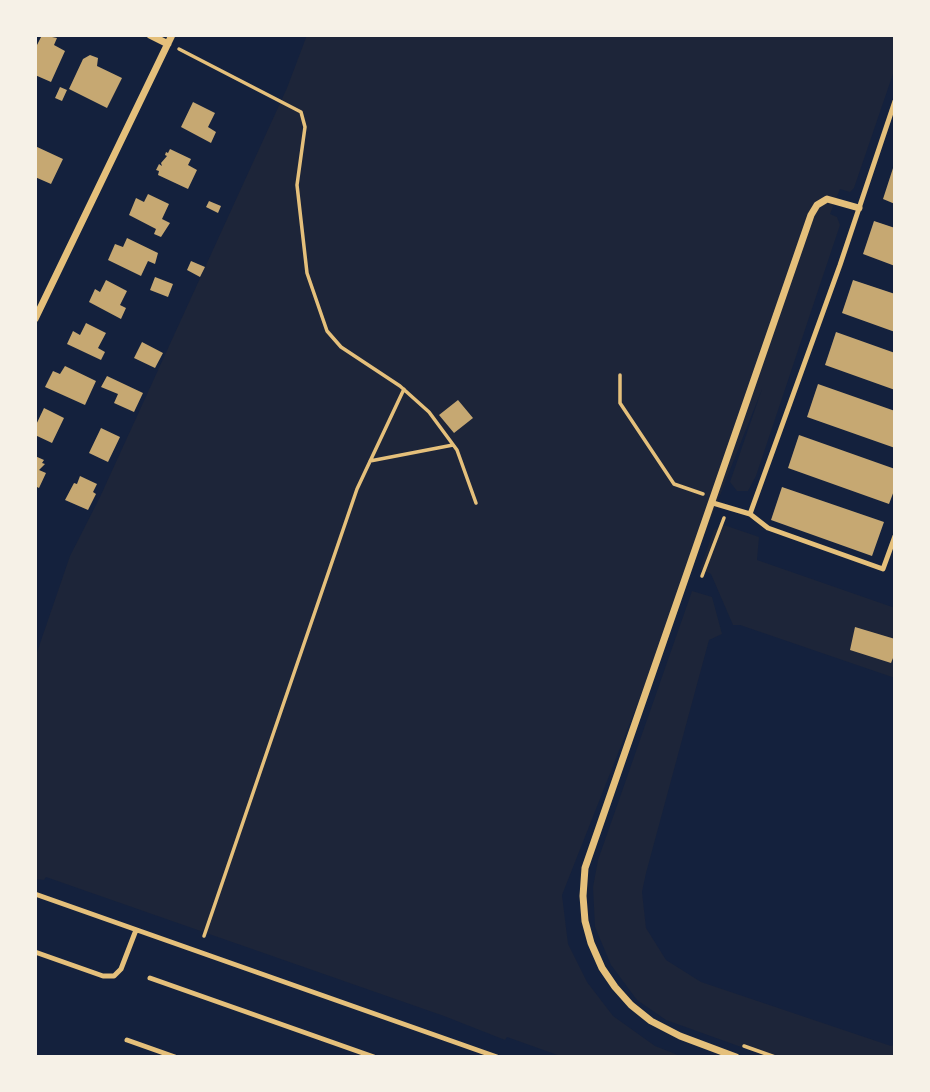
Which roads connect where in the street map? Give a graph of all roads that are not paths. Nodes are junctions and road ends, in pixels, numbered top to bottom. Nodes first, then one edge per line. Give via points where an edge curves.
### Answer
1 (150, 35) edge
2 (172, 35) edge
3 (168, 44) junction
4 (895, 101) edge
5 (859, 208) junction
6 (35, 319) edge
7 (714, 501) junction
8 (750, 514) junction
9 (895, 536) edge
10 (35, 894) edge
11 (136, 930) junction
12 (35, 952) edge
13 (150, 978) dead end
14 (127, 1040) dead end
15 (175, 1057) edge
16 (374, 1057) edge
17 (497, 1057) edge
18 (736, 1057) edge

1 - 3 street
2 - 3 street
3 - 6 street
4 - 5 lane
5 - 7 street via 827,199 811,215
5 - 8 lane
7 - 8 lane
7 - 18 street via 585,868 583,896 585,921 602,968 631,1005 680,1036
8 - 9 lane via 768,528 883,569
10 - 11 lane
11 - 12 lane via 114,976
11 - 17 lane
13 - 16 lane
14 - 15 lane

